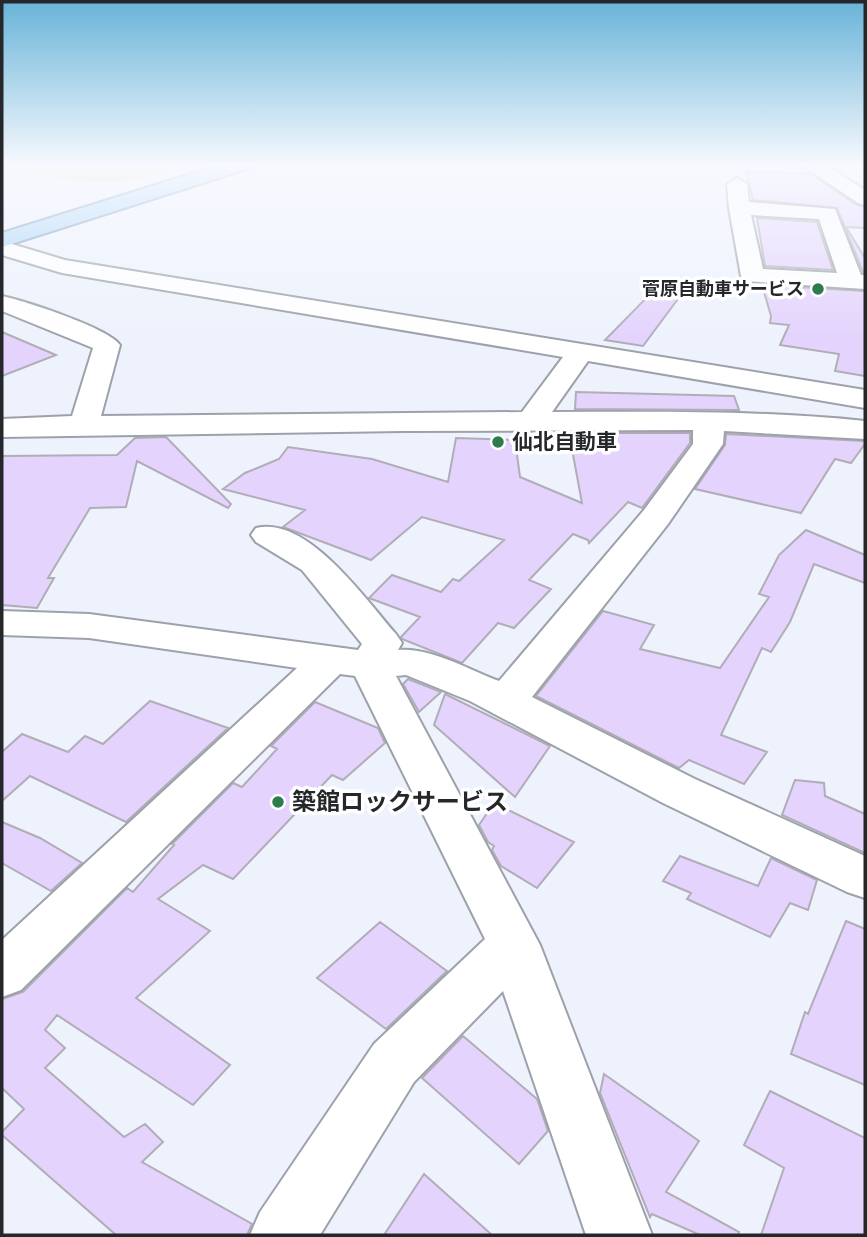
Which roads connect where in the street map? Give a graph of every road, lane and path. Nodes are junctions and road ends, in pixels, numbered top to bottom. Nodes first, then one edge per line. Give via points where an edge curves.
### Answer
1 (63, 221) edge
2 (742, 221) edge
3 (831, 221) edge
4 (2, 240) edge
5 (2, 248) edge
6 (858, 281) edge
7 (2, 303) edge
8 (580, 353) junction
9 (865, 399) edge
10 (531, 421) junction
11 (709, 422) junction
12 (84, 425) junction
13 (2, 429) edge
14 (865, 429) edge
15 (268, 535) dead end
16 (2, 623) edge
17 (351, 662) junction
18 (505, 702) junction
19 (865, 878) edge
20 (514, 945) junction
21 (2, 974) edge
22 (283, 1235) edge
23 (619, 1235) edge

1 - 4 highway
2 - 6 street via 753,276
3 - 6 street
5 - 8 street via 62,266
7 - 12 street via 107,345
8 - 9 street
8 - 10 street
10 - 11 street
10 - 12 street
11 - 14 street
11 - 18 street via 708,444 656,517
12 - 13 street
15 - 17 street via 315,562 382,643
16 - 17 street via 89,626
17 - 18 street via 410,662
17 - 20 street
17 - 21 street
18 - 19 street via 678,791
20 - 22 street via 394,1063
20 - 23 street

